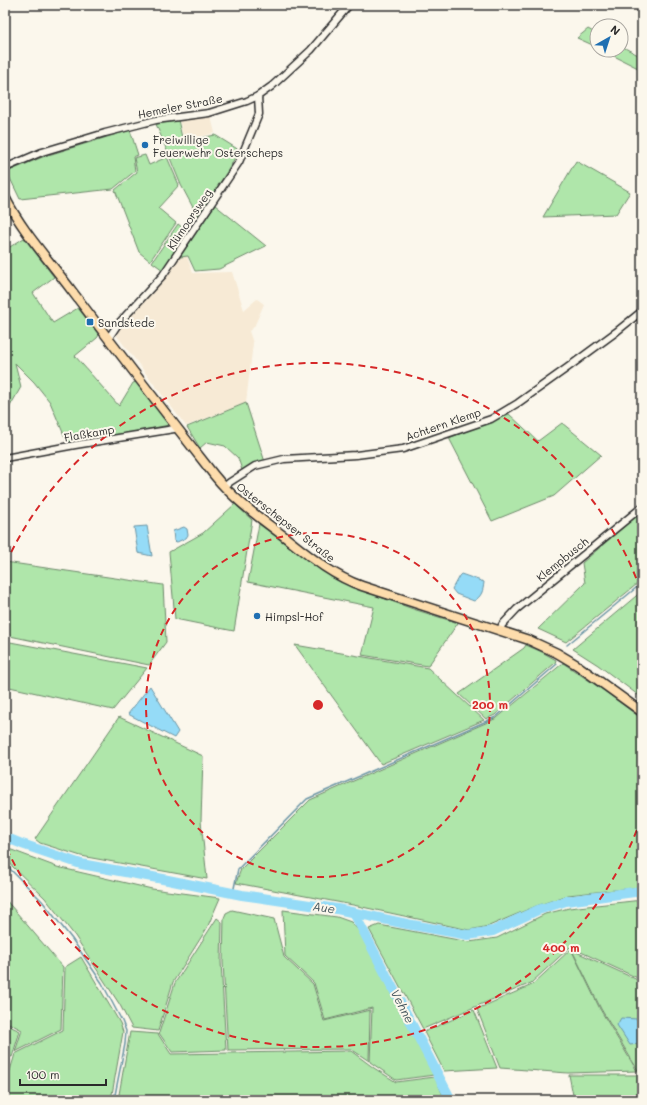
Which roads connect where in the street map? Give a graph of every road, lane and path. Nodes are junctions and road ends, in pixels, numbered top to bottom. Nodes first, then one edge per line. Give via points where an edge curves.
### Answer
1 (340, 5) edge
2 (347, 8) edge
3 (258, 96) junction
4 (5, 168) edge
5 (5, 197) edge
6 (642, 311) edge
7 (108, 338) junction
8 (177, 428) junction
9 (5, 458) edge
10 (224, 487) junction
11 (642, 507) edge
12 (500, 631) junction
13 (642, 712) edge

1 - 2 street
2 - 3 street, Hemeler Straße via 311,50
3 - 4 street, Hemeler Straße via 209,113 156,120 105,133 42,152
3 - 7 street, Klümoorsweg via 259,114 238,162 163,275
5 - 7 main road, Osterschepser Straße via 26,231
6 - 10 street, Achtern Klemp via 518,403 491,419 403,449 356,455 284,459 255,466
7 - 8 main road, Osterschepser Straße
8 - 9 street, Flaßkamp
8 - 10 main road, Osterschepser Straße
10 - 12 main road, Osterschepser Straße via 262,520 345,580
11 - 12 street, Klempbusch via 517,609 502,625
12 - 13 main road, Osterschepser Straße via 529,640 577,665

